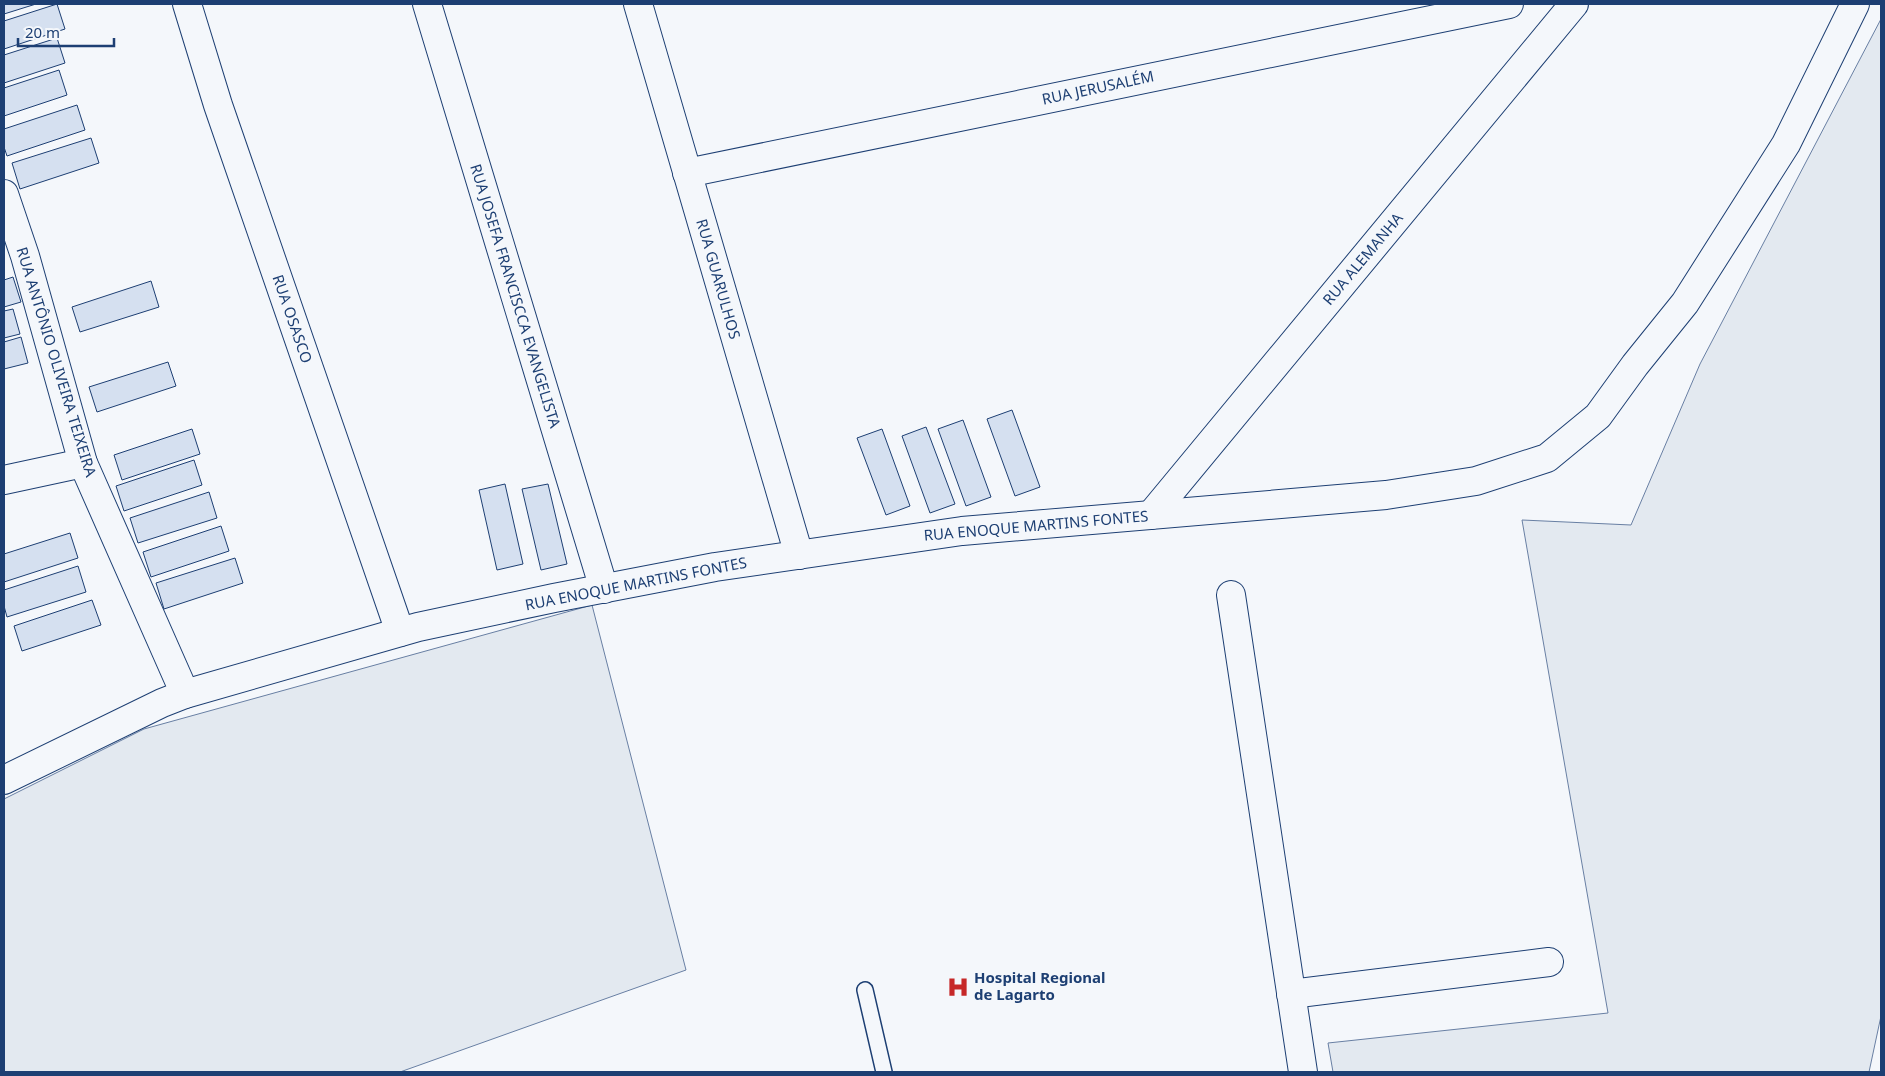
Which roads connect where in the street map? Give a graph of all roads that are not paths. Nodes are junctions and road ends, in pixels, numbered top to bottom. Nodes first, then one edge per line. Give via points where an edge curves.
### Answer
1 (187, 4) edge
2 (427, 4) edge
3 (638, 4) edge
4 (1509, 4) edge
5 (1574, 4) edge
6 (1855, 4) edge
7 (687, 173) junction
8 (4, 194) edge
9 (14, 258) edge
10 (83, 463) junction
11 (4, 480) edge
12 (1151, 515) junction
13 (799, 554) junction
14 (604, 589) junction
15 (1231, 595) dead end
16 (400, 632) junction
17 (185, 694) junction
18 (4, 780) edge
19 (1549, 962) dead end
20 (866, 990) dead end
21 (1291, 994) junction
22 (884, 1072) edge
23 (1303, 1072) edge

1 - 16 street, RUA OSASCO via 218,104
2 - 14 street, RUA JOSEFA FRANCISCCA EVANGELISTA
3 - 7 street, RUA GUARULHOS
4 - 7 street, RUA JERUSALÉM
5 - 12 street, RUA ALEMANHA
6 - 12 street, RUA ENOQUE MARTINS FONTES via 1786,144 1685,303 1598,416 1547,458 1476,481 1386,495
7 - 13 street, RUA GUARULHOS
8 - 9 street, RUA ANTÔNIO OLIVEIRA TEIXEIRA
9 - 10 street, RUA ANTÔNIO OLIVEIRA TEIXEIRA
10 - 11 street
10 - 17 street, RUA ANTÔNIO OLIVEIRA TEIXEIRA
12 - 13 street, RUA ENOQUE MARTINS FONTES via 962,531
13 - 14 street, RUA ENOQUE MARTINS FONTES
14 - 16 street, RUA ENOQUE MARTINS FONTES
15 - 21 street
16 - 17 street, RUA ENOQUE MARTINS FONTES
17 - 18 street, RUA ENOQUE MARTINS FONTES
19 - 21 street
20 - 22 lane
21 - 23 street

